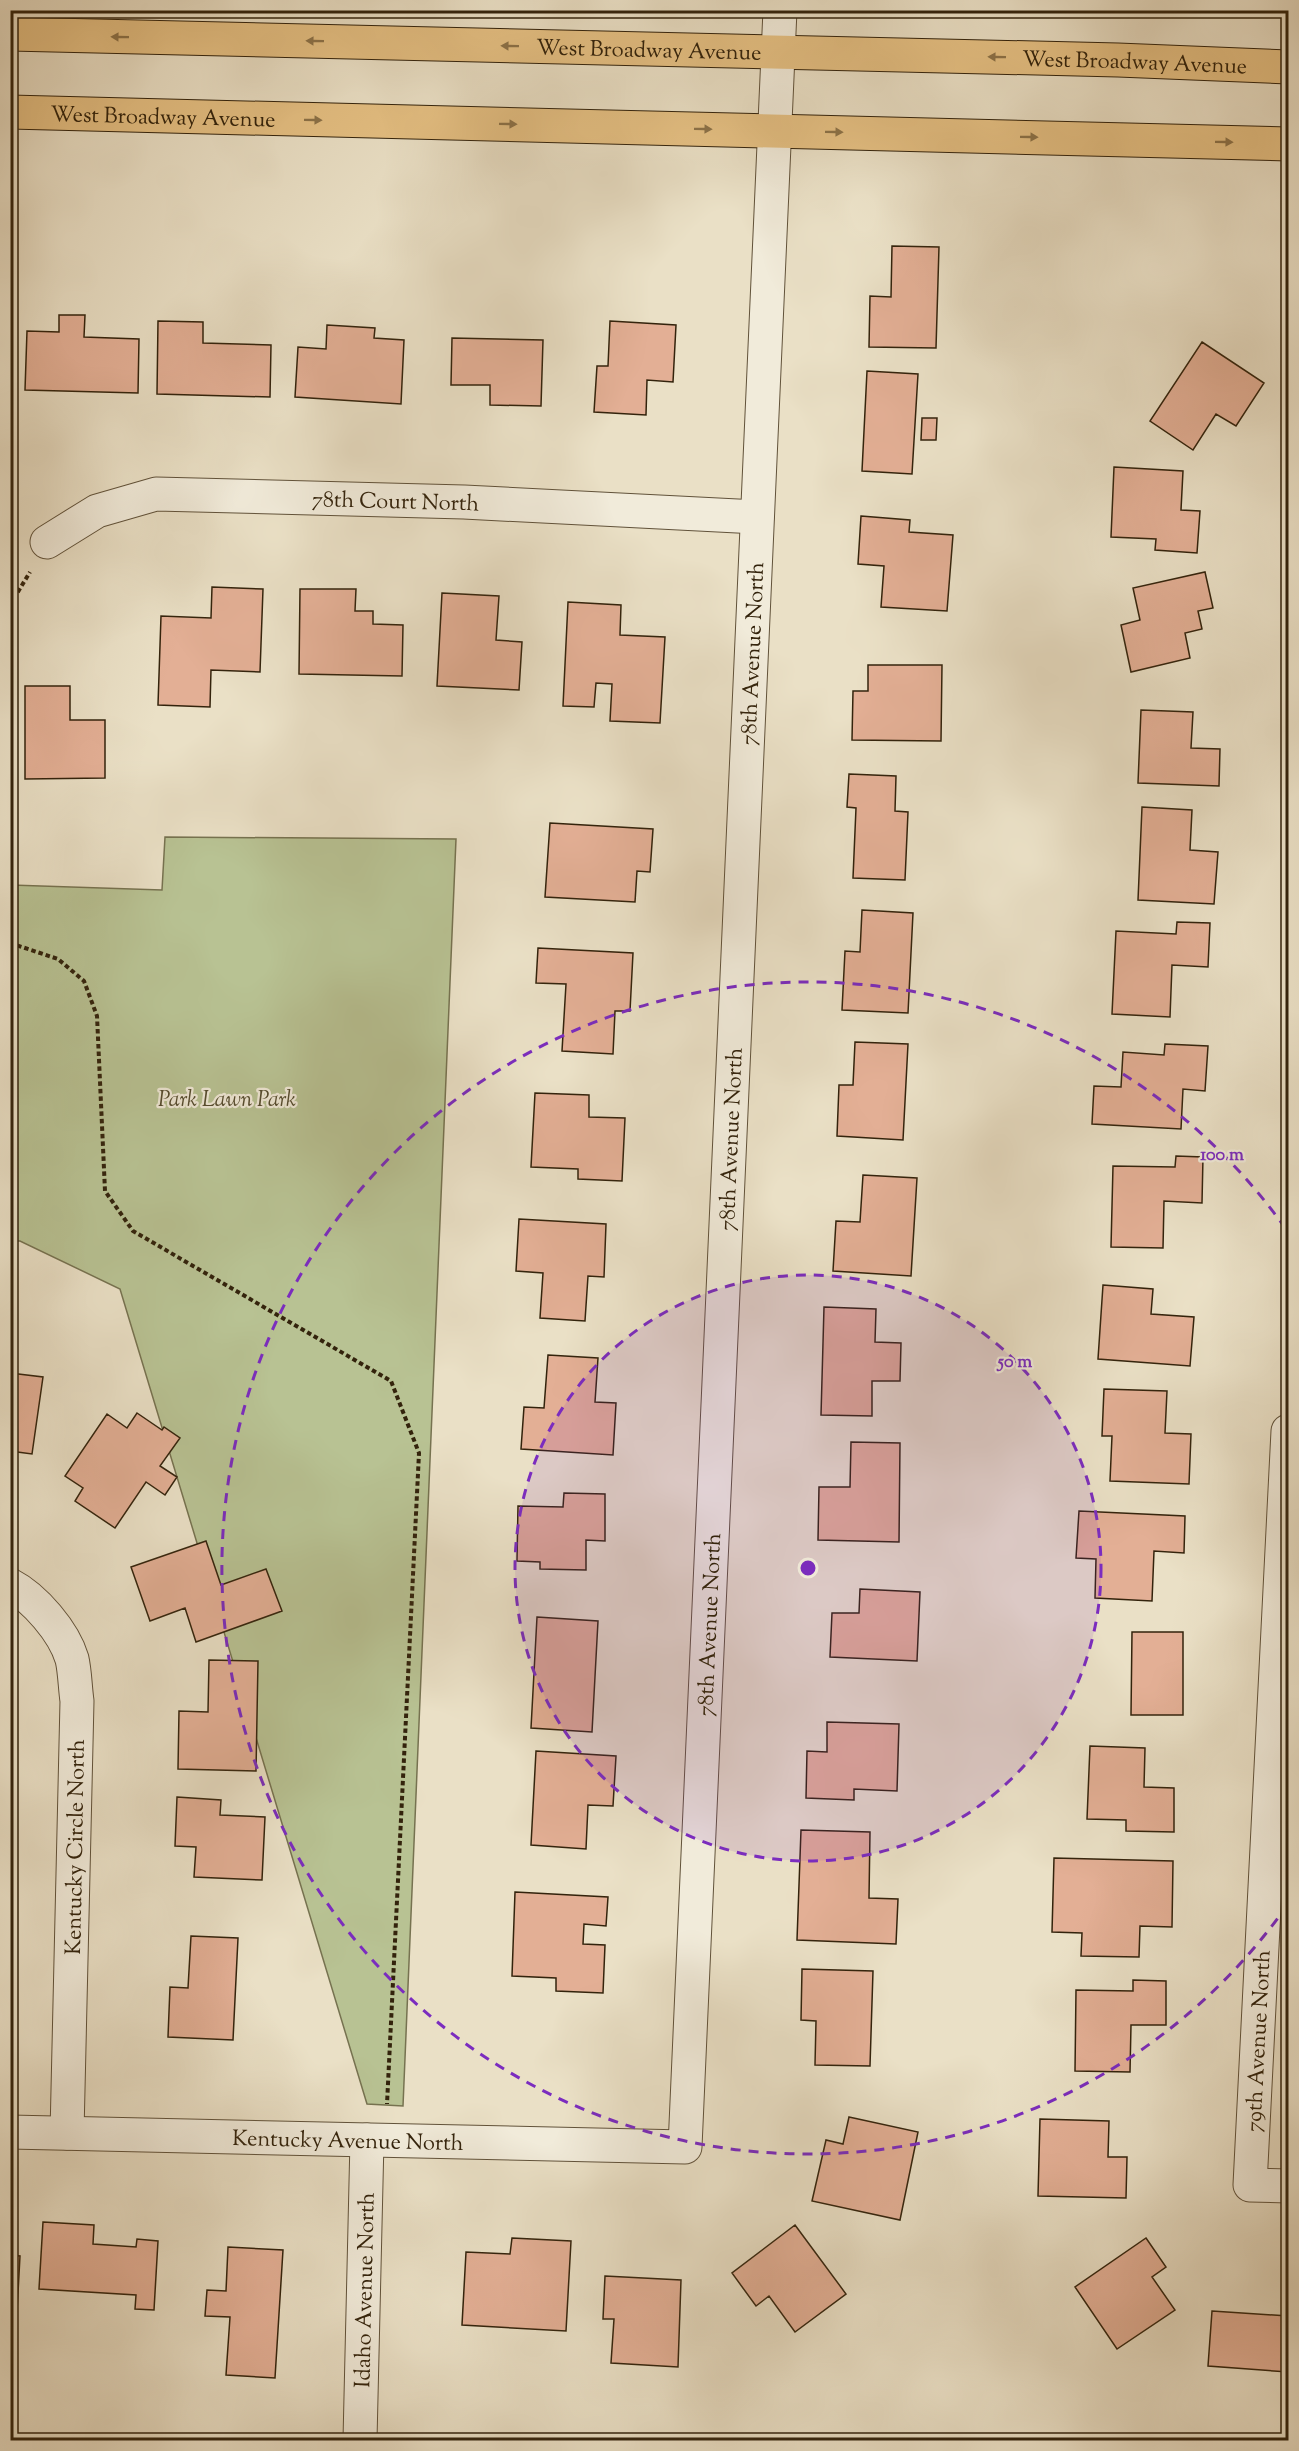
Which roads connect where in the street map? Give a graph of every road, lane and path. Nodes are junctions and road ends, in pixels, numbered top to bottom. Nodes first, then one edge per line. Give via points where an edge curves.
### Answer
1 (780, 10) edge
2 (10, 34) edge
3 (779, 52) junction
4 (1288, 67) edge
5 (10, 112) edge
6 (775, 131) junction
7 (1288, 144) edge
8 (757, 518) junction
9 (47, 543) dead end
10 (10, 943) edge
11 (1288, 1431) edge
12 (10, 1585) edge
13 (10, 2132) edge
14 (67, 2133) junction
15 (367, 2140) junction
16 (685, 2147) joint
17 (1288, 2186) edge
18 (360, 2440) edge

1 - 3 street, 78th Avenue North
3 -> 2 main road, West Broadway Avenue
4 -> 3 main road, West Broadway Avenue
3 - 6 street, 78th Avenue North
5 -> 6 main road, West Broadway Avenue
6 -> 7 main road, West Broadway Avenue
6 - 8 street, 78th Avenue North
8 - 9 street, 78th Court North via 464,502 156,494 97,511
8 - 16 street, 78th Avenue North
10 - 15 path via 58,959 84,981 97,1016 105,1191 133,1231 391,1381 418,1453 387,2107
11 - 17 street, 79th Avenue North via 1250,2185
12 - 14 street, Kentucky Circle North via 50,1619 72,1658 77,1701
13 - 14 street, Kentucky Avenue North
14 - 15 street, Kentucky Avenue North
15 - 16 street, Kentucky Avenue North
15 - 18 street, Idaho Avenue North

